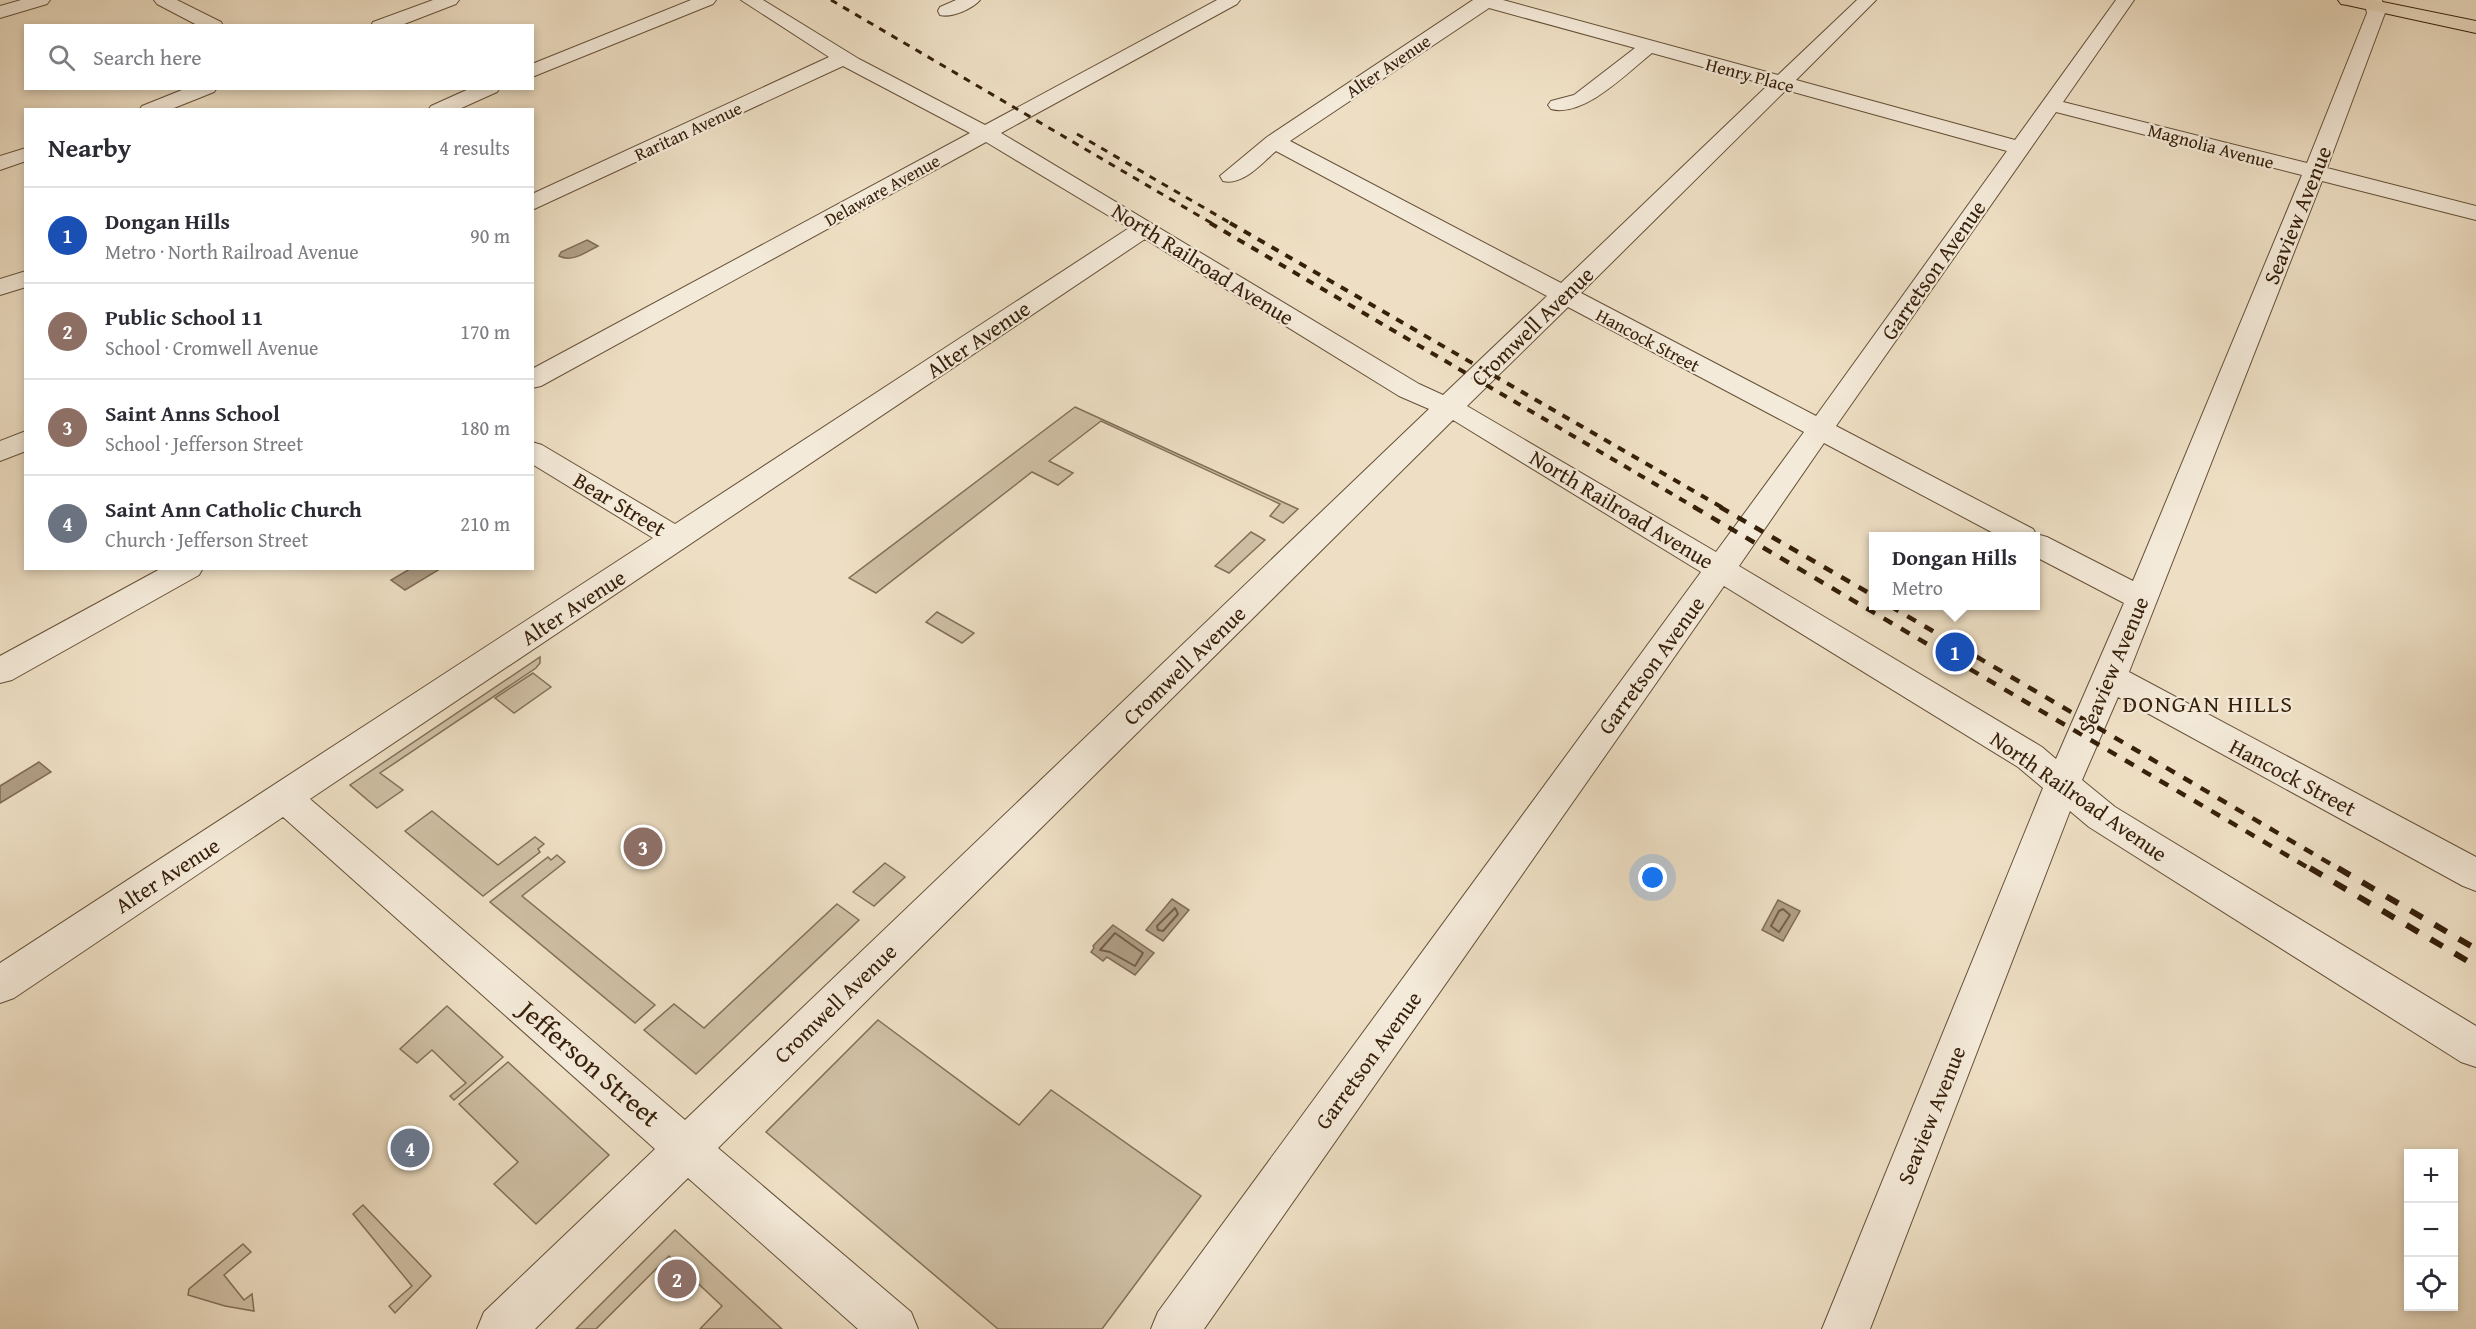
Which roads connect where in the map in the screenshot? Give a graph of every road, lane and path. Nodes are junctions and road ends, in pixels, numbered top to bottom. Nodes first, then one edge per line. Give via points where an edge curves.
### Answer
1 (41, 0) edge
2 (450, 0) edge
3 (707, 0) edge
4 (750, 0) edge
5 (971, 0) edge
6 (1231, 0) edge
7 (1486, 0) edge
8 (1867, 0) edge
9 (2124, 0) edge
10 (2348, 0) edge
11 (2410, 0) edge
12 (167, 1) edge
13 (2373, 3) edge
14 (947, 11) dead end
15 (0, 12) edge
16 (2476, 14) edge
17 (210, 24) edge
18 (385, 24) edge
19 (2476, 27) edge
20 (1648, 47) junction
21 (844, 58) junction
22 (534, 70) edge
23 (1781, 83) junction
24 (202, 90) edge
25 (485, 90) edge
26 (1558, 105) dead end
27 (2051, 105) junction
28 (153, 108) edge
29 (443, 108) edge
30 (987, 134) junction
31 (1275, 142) junction
32 (2019, 148) junction
33 (24, 155) edge
34 (0, 163) edge
35 (2314, 173) junction
36 (1231, 176) dead end
37 (534, 202) edge
38 (2476, 213) edge
39 (1145, 228) junction
40 (24, 279) edge
41 (0, 288) edge
42 (1563, 296) junction
43 (534, 379) edge
44 (1448, 408) junction
45 (1819, 430) junction
46 (24, 441) edge
47 (534, 451) edge
48 (0, 452) edge
49 (2013, 532) edge
50 (677, 538) junction
51 (2040, 546) edge
52 (1720, 569) junction
53 (184, 570) edge
54 (2142, 599) junction
55 (0, 671) edge
56 (2110, 677) junction
57 (2062, 785) junction
58 (286, 796) junction
59 (2476, 875) edge
60 (0, 986) edge
61 (2476, 1048) edge
62 (686, 1148) junction
63 (501, 1329) edge
64 (894, 1329) edge
65 (1175, 1329) edge
66 (1846, 1329) edge

1 - 15 street
2 - 18 street
3 - 22 street
4 - 21 street, North Railroad Avenue
5 - 14 street
6 - 30 street, Delaware Avenue
7 - 20 street, Henry Place
7 - 31 street, Alter Avenue
8 - 23 street, Cromwell Avenue
9 - 27 street, Garretson Avenue
10 - 13 main road
11 - 16 main road
12 - 17 street
13 - 19 main road
13 - 35 street, Seaview Avenue via 2376,13
20 - 23 street, Henry Place
20 - 26 street via 1581,99
21 - 30 street, North Railroad Avenue
21 - 37 street, Raritan Avenue
23 - 32 street, Henry Place
23 - 42 street, Cromwell Avenue
24 - 28 street
25 - 29 street
27 - 32 street, Garretson Avenue
27 - 35 street, Magnolia Avenue
30 - 39 street, North Railroad Avenue
30 - 43 street, Delaware Avenue
31 - 36 street, Alter Avenue
31 - 42 street, Hancock Street
32 - 45 street, Garretson Avenue
33 - 34 street
35 - 38 street, Magnolia Avenue
35 - 54 street, Seaview Avenue
39 - 44 street, North Railroad Avenue via 1408,390
39 - 50 street, Alter Avenue
40 - 41 street
42 - 44 street, Cromwell Avenue
42 - 45 street, Hancock Street
44 - 52 street, North Railroad Avenue via 1471,418
44 - 62 street, Cromwell Avenue
45 - 49 street, Hancock Street
45 - 52 street, Garretson Avenue
46 - 48 street
47 - 50 street, Bear Street
50 - 58 street, Alter Avenue
51 - 54 street
52 - 57 street, North Railroad Avenue via 2030,757
52 - 65 street, Garretson Avenue
53 - 55 street
54 - 56 street, Seaview Avenue
56 - 57 street, Seaview Avenue
56 - 59 street, Hancock Street
57 - 61 street, North Railroad Avenue via 2102,818
57 - 66 street, Seaview Avenue
58 - 60 street, Alter Avenue
58 - 62 street, Jefferson Street via 304,816
62 - 63 street, Cromwell Avenue
62 - 64 street, Jefferson Street

